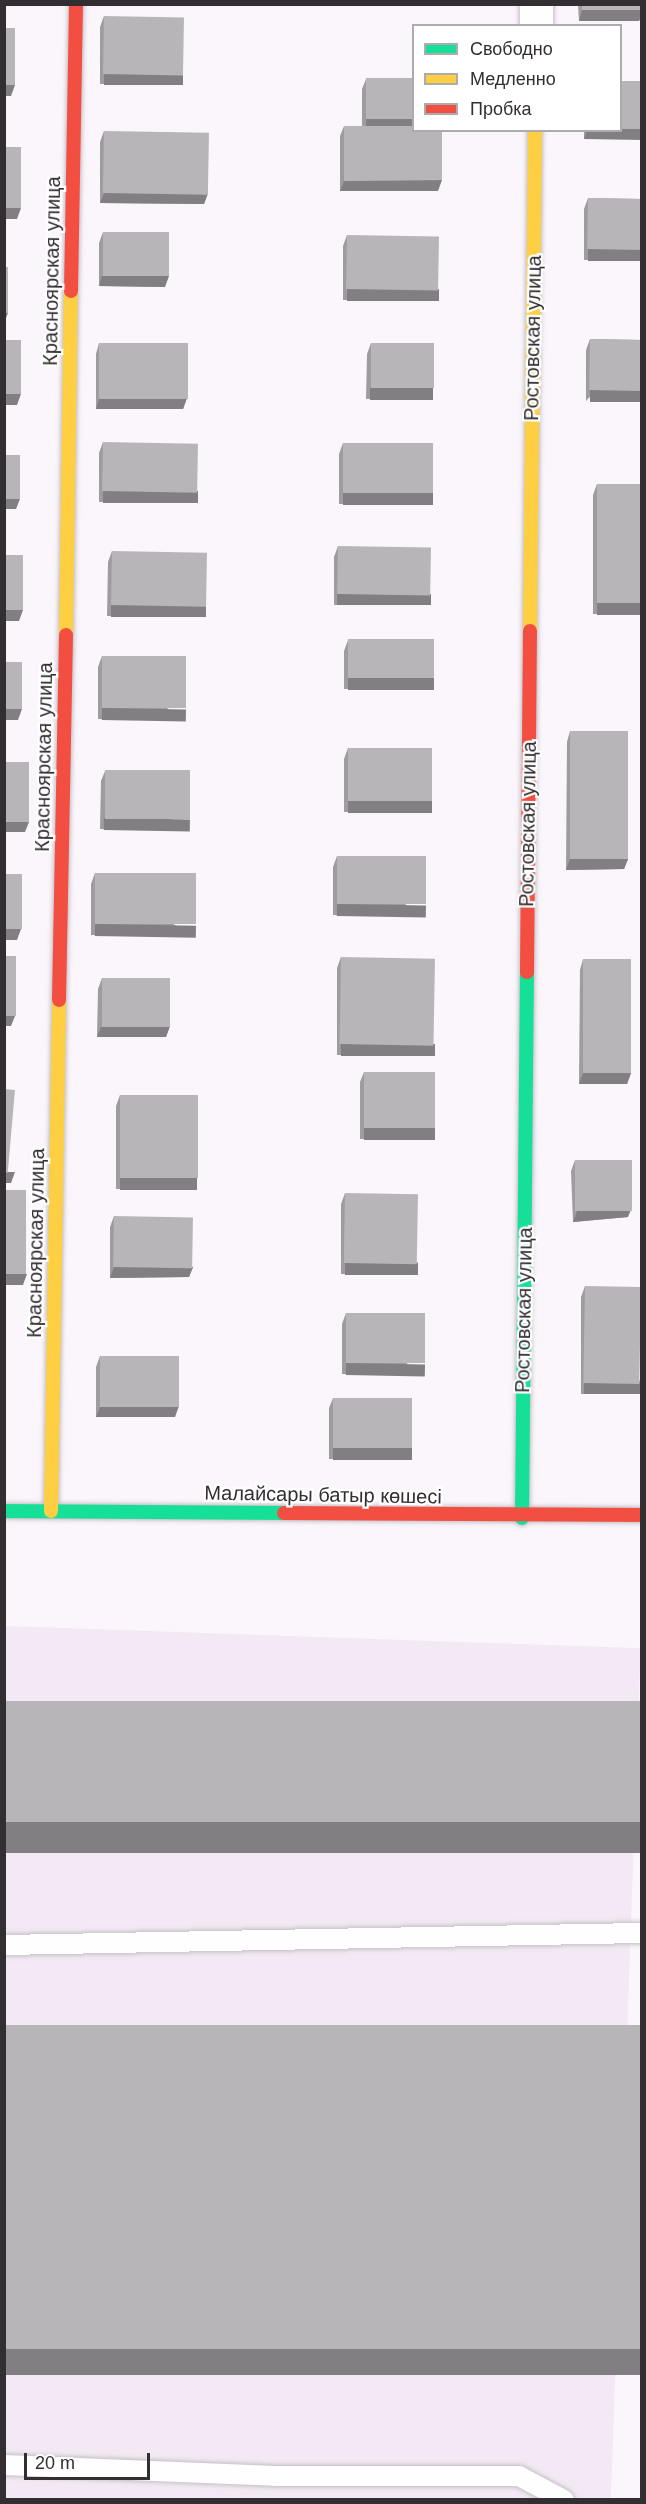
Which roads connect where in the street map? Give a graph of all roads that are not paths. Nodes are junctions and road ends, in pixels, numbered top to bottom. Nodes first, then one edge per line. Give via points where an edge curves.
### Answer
1 (76, 4) edge
2 (536, 4) edge
3 (536, 24) edge
4 (535, 132) edge
5 (4, 1511) edge
6 (51, 1511) junction
7 (642, 1515) edge
8 (522, 1518) junction
9 (642, 1933) edge
10 (4, 1946) edge
11 (4, 2465) edge
12 (564, 2499) edge

1 - 6 street, Красноярская улица
2 - 3 street
4 - 8 street, Ростовская улица
5 - 6 street, Малайсары батыр көшесі
6 - 8 street, Малайсары батыр көшесі
7 - 8 street, Малайсары батыр көшесі
9 - 10 lane
11 - 12 lane via 275,2476 519,2476

